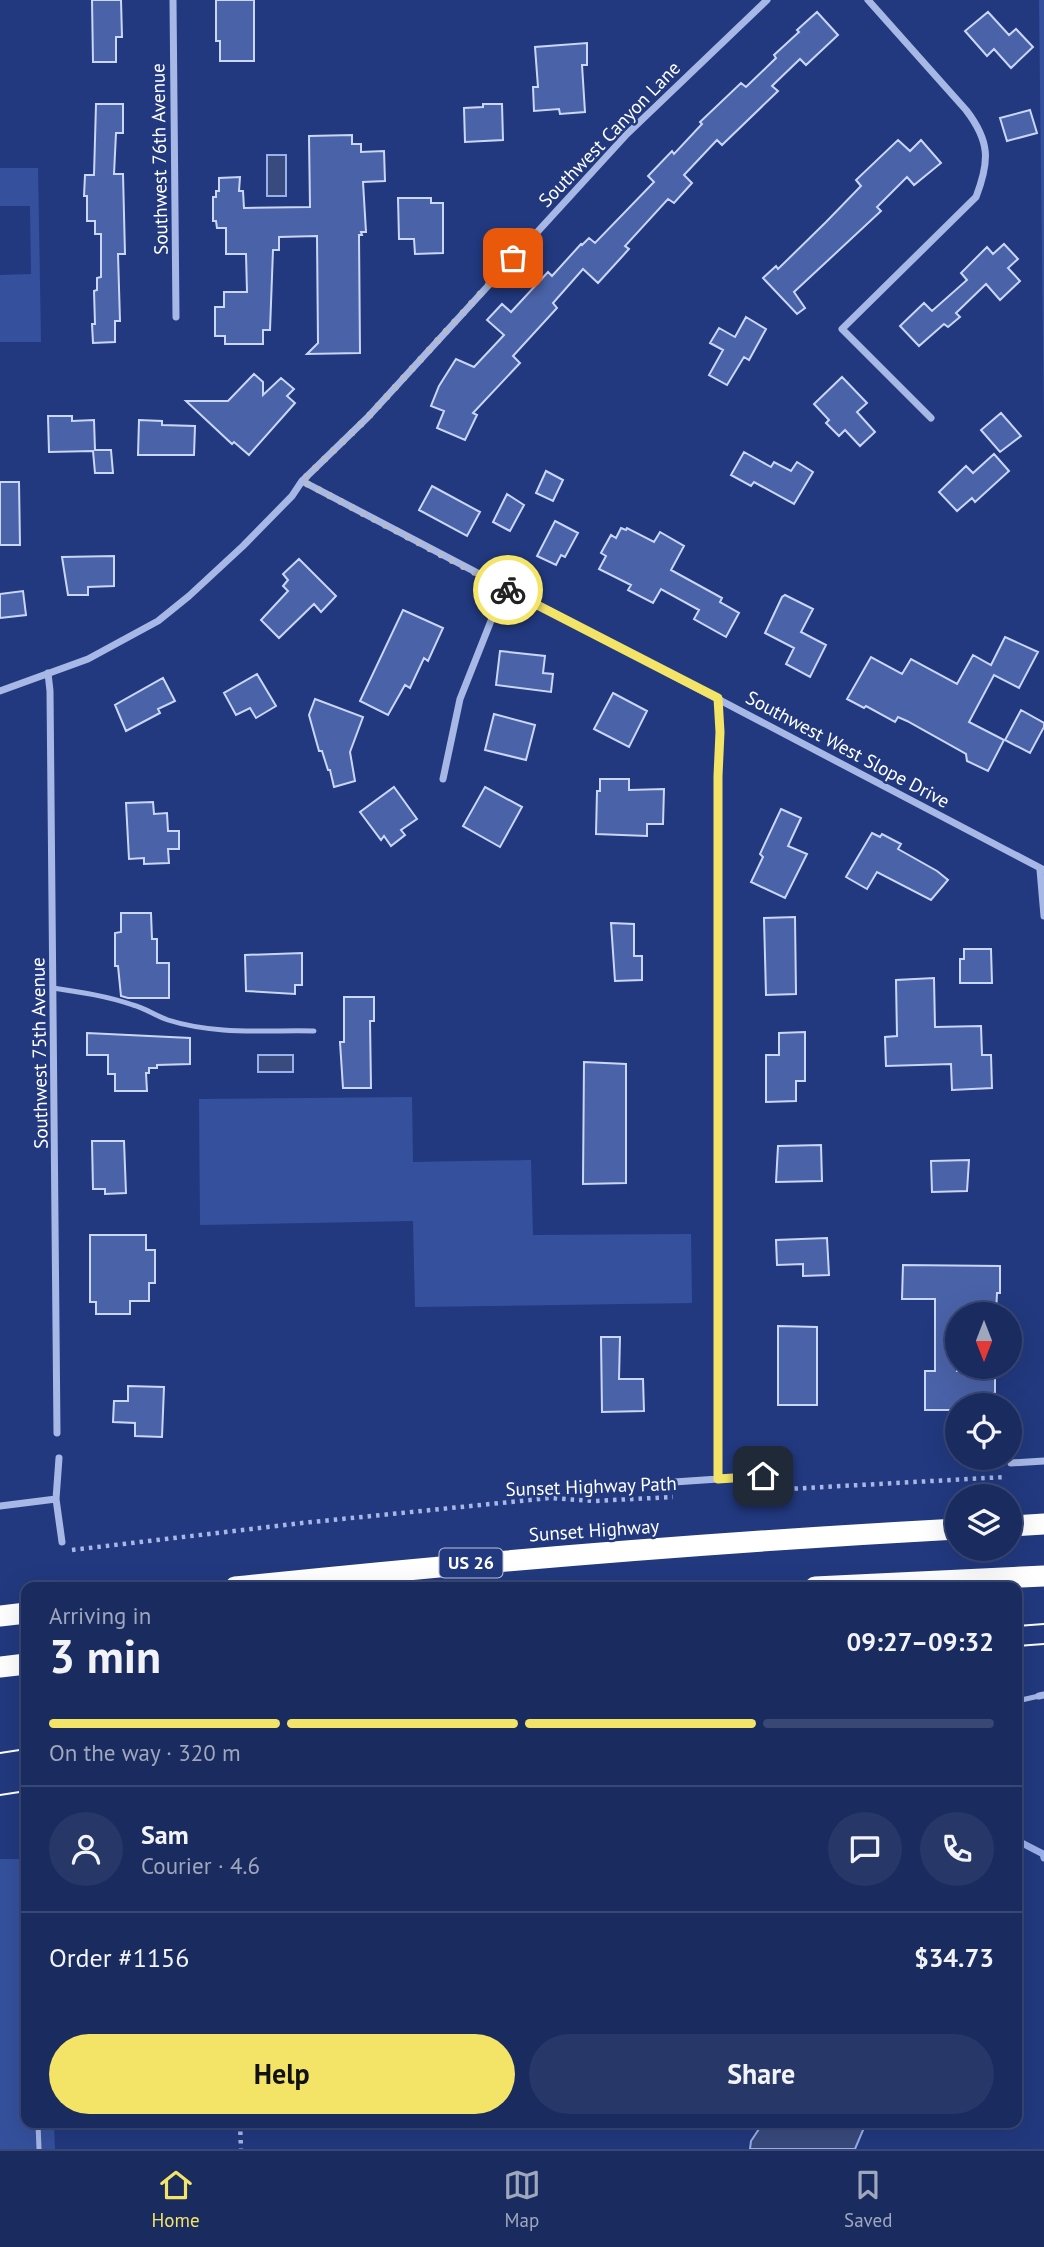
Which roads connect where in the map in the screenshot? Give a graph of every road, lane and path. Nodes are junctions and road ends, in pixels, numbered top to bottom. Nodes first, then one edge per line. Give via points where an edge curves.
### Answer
1 (173, 0) edge
2 (767, 0) edge
3 (869, 0) edge
4 (176, 317) dead end
5 (931, 418) dead end
6 (302, 481) junction
7 (504, 588) junction
8 (47, 673) junction
9 (0, 691) edge
10 (718, 698) junction
11 (443, 779) dead end
12 (1042, 870) edge
13 (1044, 916) edge
14 (53, 988) junction
15 (314, 1031) dead end
16 (57, 1433) dead end
17 (59, 1458) dead end
18 (1044, 1461) edge
19 (1022, 1462) edge
20 (763, 1476) dead end
21 (1008, 1476) dead end
22 (718, 1479) junction
23 (674, 1482) dead end
24 (764, 1490) dead end
25 (676, 1497) dead end
26 (55, 1499) junction
27 (0, 1506) edge
28 (1044, 1524) edge
29 (1022, 1525) edge
30 (945, 1530) edge
31 (62, 1542) joint
32 (1044, 1576) edge
33 (284, 1582) edge
34 (919, 1582) edge
35 (21, 1614) edge
36 (0, 1616) edge
37 (21, 1665) edge
38 (0, 1667) edge
39 (1041, 1696) edge
40 (1022, 1700) edge
41 (38, 2128) edge
42 (240, 2128) edge
43 (39, 2149) edge
44 (241, 2149) edge

1 - 4 street, Southwest 76th Avenue
2 - 6 street, Southwest Canyon Lane via 627,135 368,417
3 - 5 street via 976,122 985,143 985,168 976,197 842,329
6 - 7 street, Southwest West Slope Drive
6 - 8 street, Southwest Canyon Lane via 243,546 172,610 96,654
7 - 10 street, Southwest West Slope Drive
7 - 11 street via 460,699
8 - 9 street, Southwest Canyon Lane
8 - 14 street, Southwest 75th Avenue
10 - 12 street, Southwest West Slope Drive
10 - 22 street
12 - 13 street
14 - 15 lane via 98,995 168,1020 213,1028
14 - 16 street, Southwest 75th Avenue
17 - 26 street
18 - 19 street
20 - 22 street
21 - 24 path
22 - 23 street
25 - 31 path, Sunset Highway Path via 550,1498 68,1550
26 - 27 street
26 - 31 street
28 - 29 highway
30 - 33 highway, Sunset Highway / US 26 via 502,1560
32 - 34 highway
35 - 36 highway
37 - 38 highway
39 - 40 lane
41 - 43 lane
42 - 44 path

